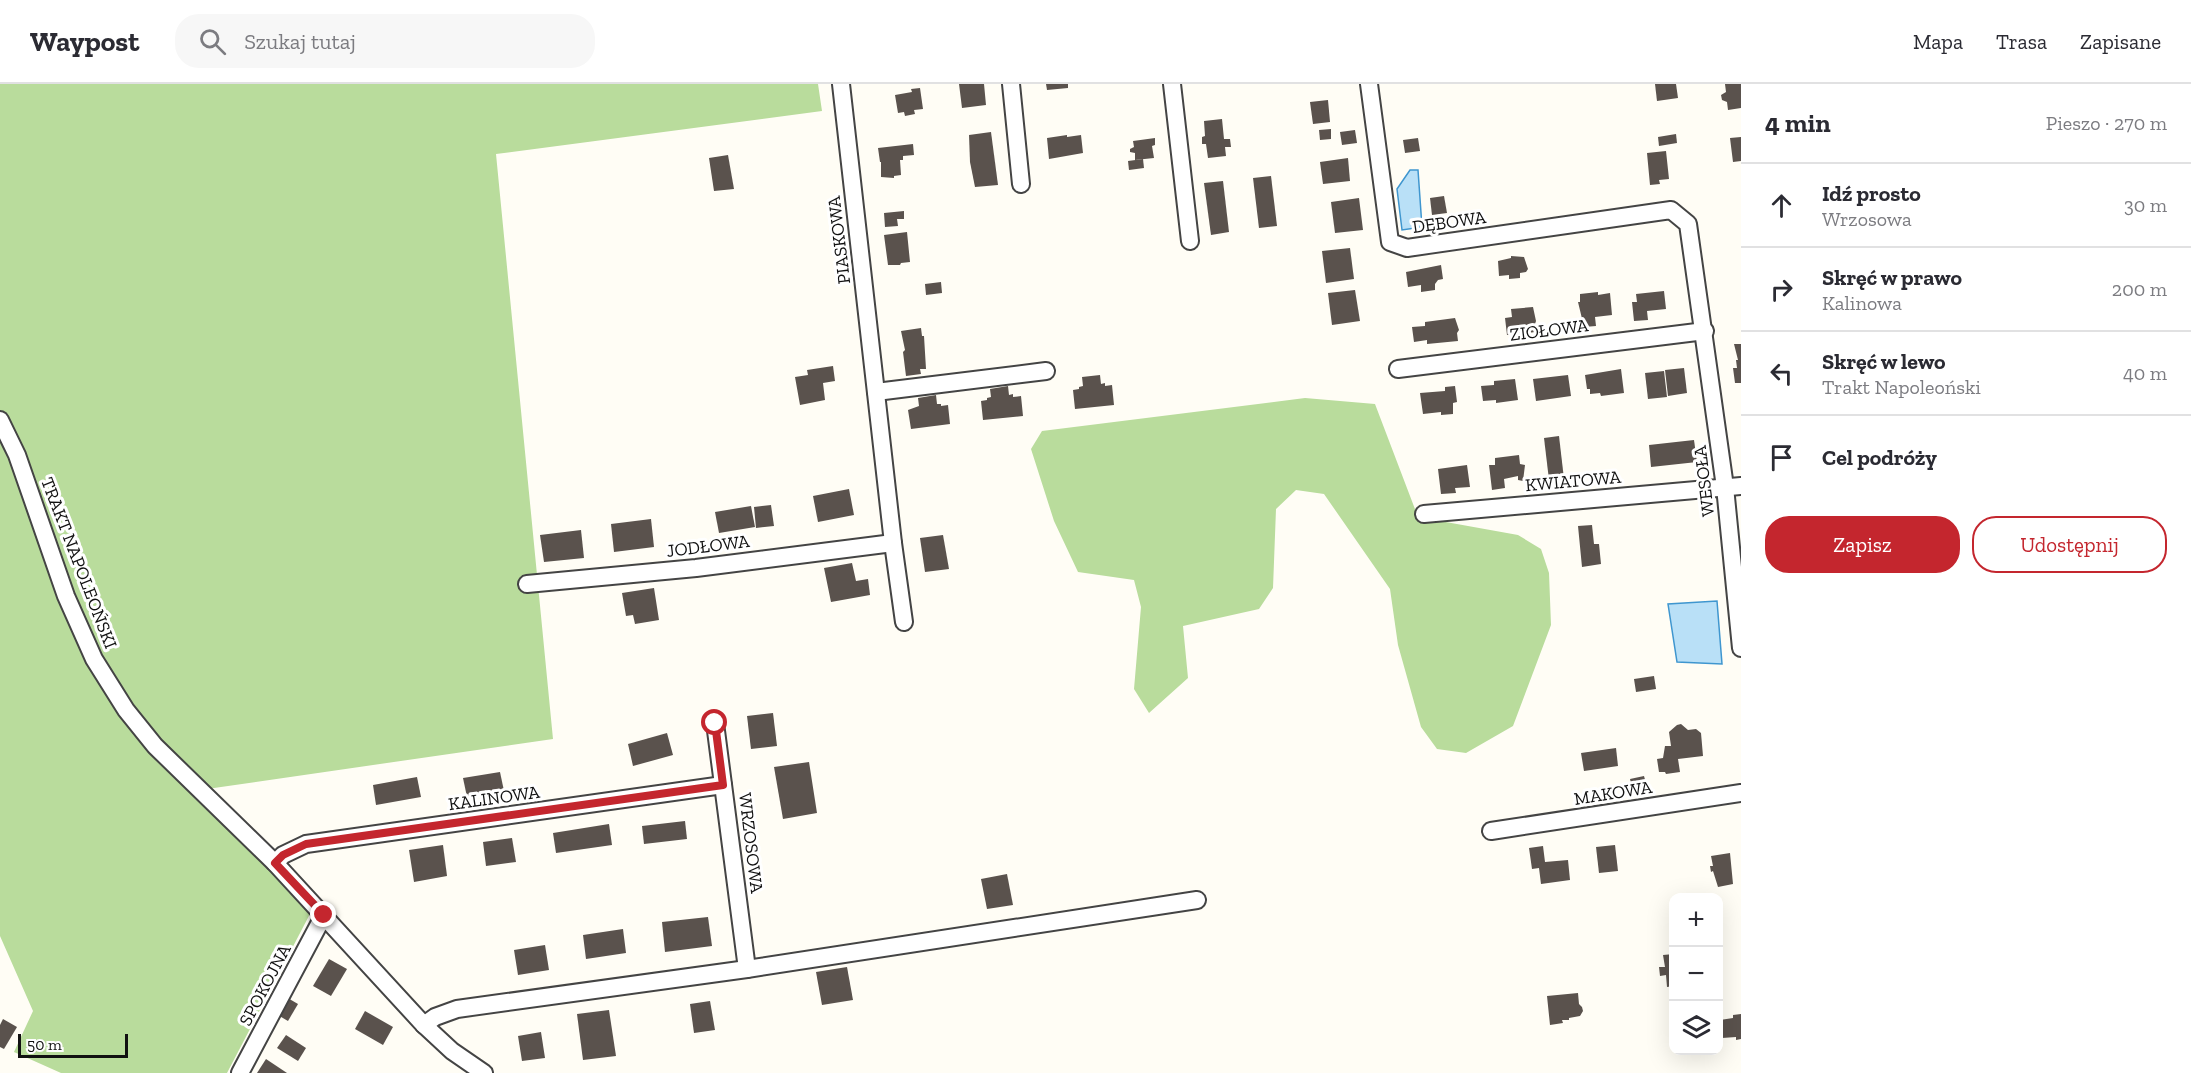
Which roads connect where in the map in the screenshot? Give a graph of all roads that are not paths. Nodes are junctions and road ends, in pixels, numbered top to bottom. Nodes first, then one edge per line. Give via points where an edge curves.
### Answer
1 (841, 84) edge
2 (1011, 84) edge
3 (1172, 84) edge
4 (1369, 84) edge
5 (1021, 184) dead end
6 (1671, 210) joint
7 (1190, 241) dead end
8 (1705, 331) junction
9 (1398, 369) dead end
10 (1046, 371) dead end
11 (876, 392) junction
12 (0, 420) edge
13 (1733, 486) edge
14 (1424, 514) dead end
15 (893, 543) junction
16 (526, 584) dead end
17 (904, 622) dead end
18 (1741, 648) edge
19 (715, 723) dead end
20 (723, 785) junction
21 (1741, 793) edge
22 (1491, 831) dead end
23 (275, 863) junction
24 (1197, 900) dead end
25 (324, 915) junction
26 (747, 969) junction
27 (424, 1025) junction
28 (240, 1073) edge
29 (484, 1073) edge

1 - 11 street, PIASKOWA
2 - 5 street
3 - 7 street
4 - 6 street, DĘBOWA via 1390,242 1407,248
6 - 8 street, WESOŁA via 1688,224
8 - 9 street, ZIOŁOWA
8 - 13 street, WESOŁA
10 - 11 street
11 - 15 street, PIASKOWA
12 - 23 street, TRAKT NAPOLEOŃSKI via 17,455 66,596 94,659 154,746
13 - 14 street, KWIATOWA
13 - 18 street, WESOŁA
15 - 16 street, JODŁOWA
15 - 17 street, PIASKOWA
19 - 20 street, WRZOSOWA
20 - 23 street, KALINOWA via 306,844
20 - 26 street, WRZOSOWA
21 - 22 street, MAKOWA
23 - 25 street, TRAKT NAPOLEOŃSKI
24 - 26 street
25 - 27 street, TRAKT NAPOLEOŃSKI
25 - 28 street, SPOKOJNA
26 - 27 street via 457,1009
27 - 29 street, TRAKT NAPOLEOŃSKI

